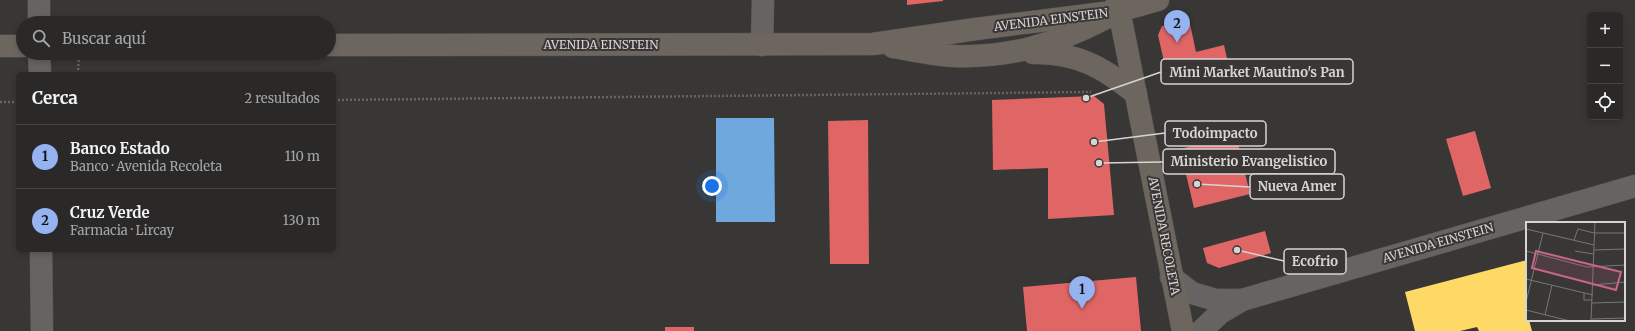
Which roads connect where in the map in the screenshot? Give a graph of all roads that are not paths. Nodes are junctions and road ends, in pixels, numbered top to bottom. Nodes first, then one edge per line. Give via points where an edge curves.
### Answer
1 (39, 0) edge
2 (763, 0) edge
3 (1158, 0) edge
4 (1118, 6) edge
5 (39, 16) edge
6 (873, 44) junction
7 (336, 45) edge
8 (762, 45) junction
9 (0, 46) edge
10 (16, 46) edge
11 (1008, 53) junction
12 (39, 60) edge
13 (40, 72) edge
14 (1136, 94) junction
15 (1635, 186) edge
16 (41, 252) edge
17 (1172, 277) junction
18 (1242, 300) junction
19 (42, 331) edge
20 (1183, 331) edge
21 (1202, 331) edge

1 - 5 street
2 - 8 street
3 - 4 main road
4 - 6 main road, AVENIDA EINSTEIN
4 - 11 main road, AVENIDA EINSTEIN via 1069,36 1041,46
4 - 14 main road, AVENIDA RECOLETA
6 - 8 main road, AVENIDA EINSTEIN
6 - 11 main road, AVENIDA EINSTEIN via 952,56
7 - 8 main road, AVENIDA EINSTEIN
9 - 10 main road
11 - 14 main road via 1048,53 1077,58 1103,69
12 - 13 street
14 - 17 main road, AVENIDA RECOLETA
15 - 18 street, AVENIDA EINSTEIN
16 - 19 street
17 - 18 street, AVENIDA EINSTEIN via 1192,293 1216,300
17 - 20 main road, AVENIDA RECOLETA
18 - 21 street, AVENIDA EINSTEIN via 1220,313

